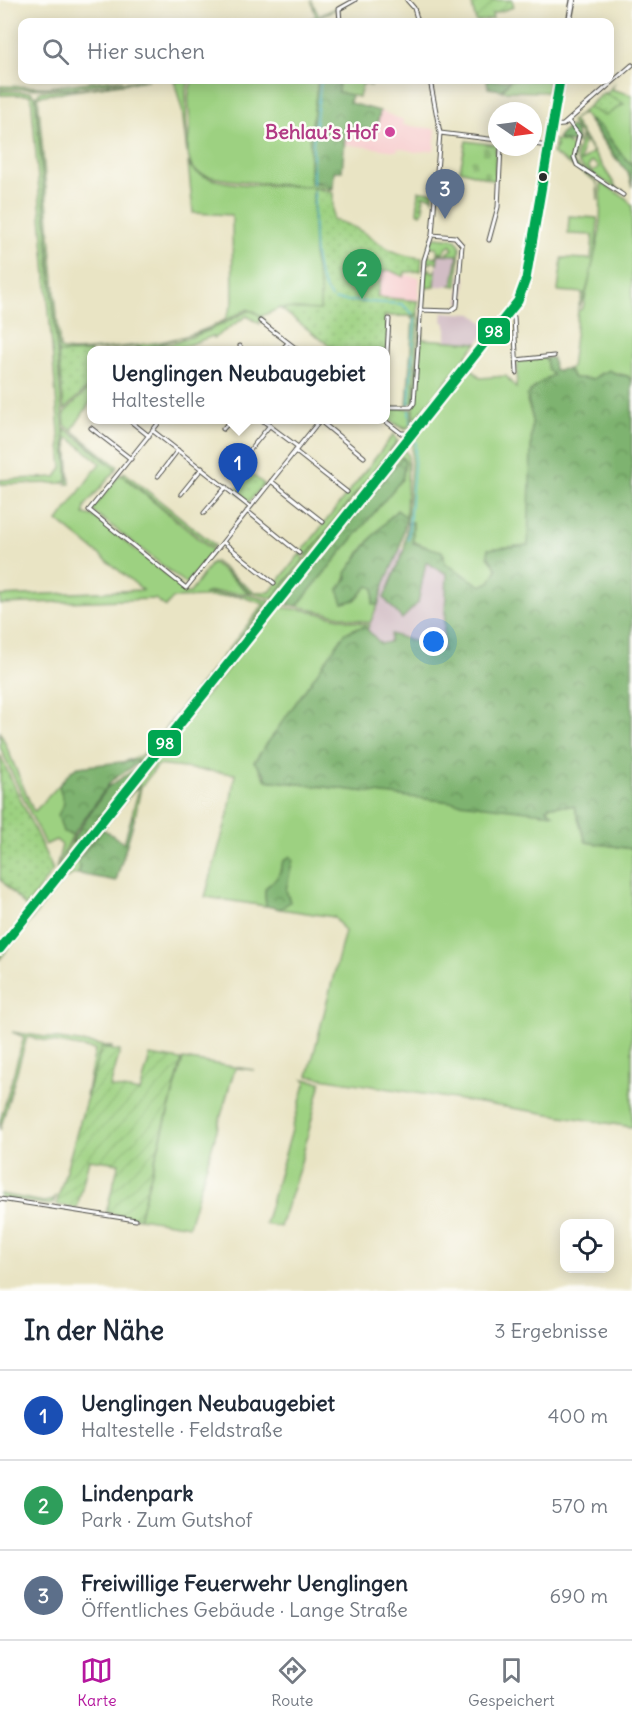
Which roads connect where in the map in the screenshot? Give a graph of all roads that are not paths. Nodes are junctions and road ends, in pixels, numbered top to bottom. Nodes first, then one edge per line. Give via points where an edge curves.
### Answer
1 (355, 0) edge
2 (408, 0) edge
3 (573, 0) edge
4 (340, 18) edge
5 (417, 18) edge
6 (570, 18) edge
7 (632, 64) edge
8 (614, 80) edge
9 (431, 84) edge
10 (559, 84) edge
11 (610, 84) edge
12 (568, 121) junction
13 (552, 126) junction
14 (440, 134) junction
15 (488, 139) edge
16 (542, 145) edge
17 (549, 146) junction
18 (501, 156) edge
19 (623, 195) dead end
20 (432, 235) junction
21 (489, 240) dead end
22 (420, 310) junction
23 (511, 310) junction
24 (389, 319) dead end
25 (260, 321) dead end
26 (288, 343) junction
27 (285, 346) edge
28 (292, 346) edge
29 (387, 346) edge
30 (554, 356) dead end
31 (516, 360) junction
32 (517, 373) dead end
33 (390, 407) edge
34 (134, 424) edge
35 (158, 424) edge
36 (227, 424) edge
37 (317, 424) edge
38 (325, 424) edge
39 (389, 424) edge
40 (270, 425) joint
41 (92, 428) dead end
42 (223, 429) dead end
43 (153, 430) junction
44 (149, 436) junction
45 (407, 439) junction
46 (297, 449) junction
47 (178, 450) junction
48 (250, 450) dead end
49 (364, 457) dead end
50 (131, 459) junction
51 (202, 468) junction
52 (158, 476) dead end
53 (271, 481) junction
54 (226, 487) junction
55 (347, 492) dead end
56 (181, 494) dead end
57 (250, 507) junction
58 (247, 511) junction
59 (204, 513) dead end
60 (323, 522) dead end
61 (223, 542) junction
62 (299, 553) dead end
63 (274, 583) dead end
64 (0, 949) edge
65 (0, 1199) edge
66 (136, 1220) dead end

1 - 4 street via 339,9
2 - 5 street
3 - 6 main road
7 - 8 street
9 - 14 street
10 - 13 main road
11 - 12 street
12 - 13 street
12 - 19 street via 579,135 574,157 577,165
13 - 17 main road
14 - 15 street
14 - 20 street
16 - 17 street
17 - 23 main road via 525,285
18 - 21 street via 498,207
20 - 22 street via 425,254
20 - 22 street via 455,237 462,245 457,306 450,311
22 - 33 street via 414,403 411,407
23 - 31 street
23 - 45 main road
24 - 29 street
25 - 26 street
26 - 27 street
26 - 28 street
30 - 31 street
31 - 32 street
34 - 44 street
35 - 43 street
36 - 42 street
37 - 46 street
38 - 49 street
39 - 45 street via 405,432
40 - 46 street
40 - 48 street
41 - 50 street
43 - 44 street
43 - 47 street
44 - 50 street
45 - 64 main road
46 - 53 street
46 - 55 street
47 - 51 street
47 - 52 street
50 - 61 street via 89,510 186,588
51 - 54 street
51 - 56 street
53 - 57 street
53 - 60 street
54 - 57 street
54 - 59 street
57 - 58 street
58 - 61 street
58 - 62 street
61 - 63 street
65 - 66 street

